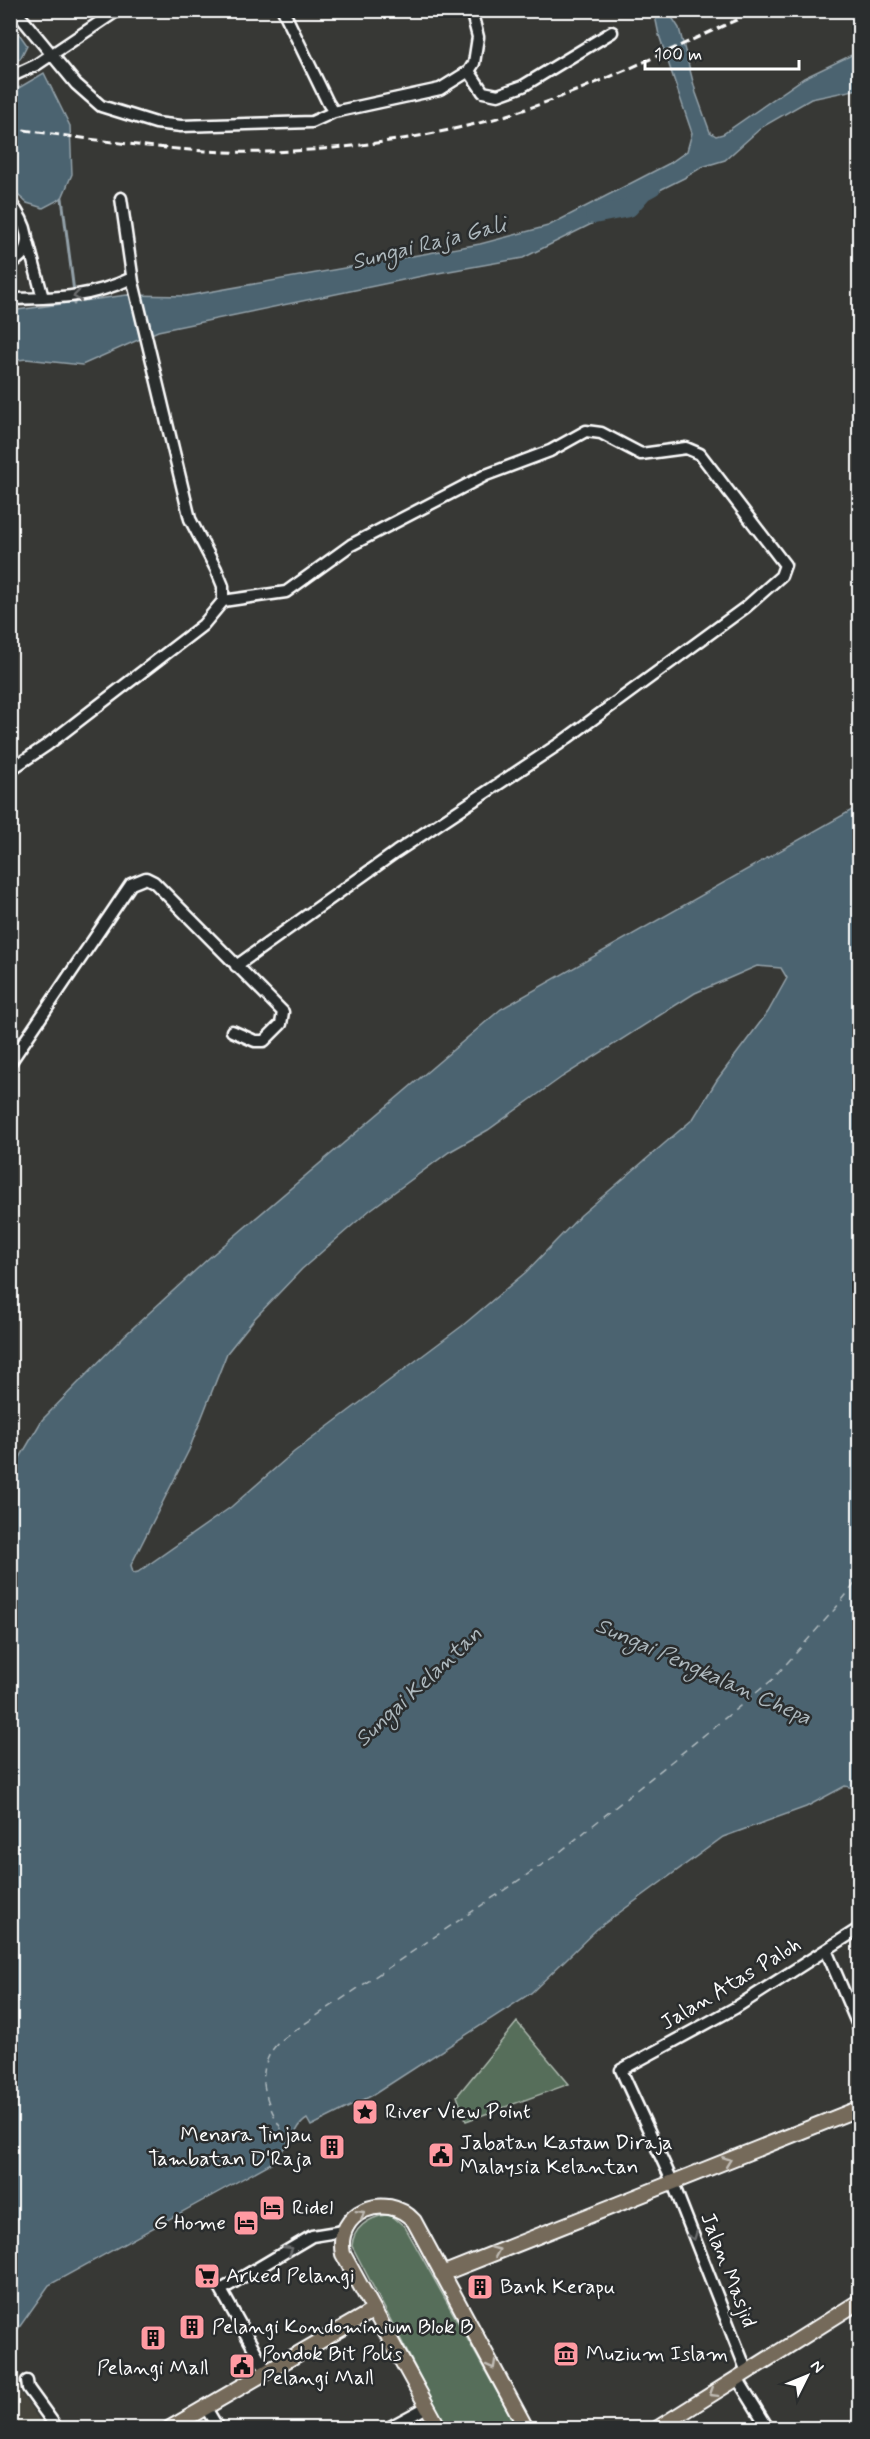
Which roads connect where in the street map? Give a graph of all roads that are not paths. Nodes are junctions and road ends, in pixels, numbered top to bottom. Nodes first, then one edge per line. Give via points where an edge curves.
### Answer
1 (15, 10) edge
2 (118, 10) edge
3 (283, 10) edge
4 (471, 10) edge
5 (612, 32) dead end
6 (51, 55) junction
7 (469, 71) junction
8 (10, 77) edge
9 (334, 112) junction
10 (121, 198) dead end
11 (10, 202) edge
12 (28, 242) junction
13 (10, 264) edge
14 (133, 280) junction
15 (43, 298) junction
16 (10, 299) edge
17 (223, 601) junction
18 (10, 770) edge
19 (236, 966) junction
20 (232, 1032) dead end
21 (10, 1064) edge
22 (860, 1928) edge
23 (826, 1950) junction
24 (860, 2030) edge
25 (621, 2070) joint
26 (860, 2108) edge
27 (672, 2181) junction
28 (343, 2231) junction
29 (442, 2274) junction
30 (860, 2301) edge
31 (374, 2310) junction
32 (267, 2372) junction
33 (742, 2375) junction
34 (27, 2381) dead end
35 (427, 2407) junction
36 (206, 2408) junction
37 (57, 2428) edge
38 (170, 2428) edge
39 (218, 2428) edge
40 (388, 2428) edge
41 (439, 2428) edge
42 (526, 2428) edge
43 (657, 2428) edge
44 (768, 2428) edge

1 - 6 street
2 - 6 street
3 - 9 street
4 - 7 street via 478,39
5 - 7 street via 523,86 500,95 483,92
6 - 8 street
6 - 9 street via 101,106 156,123 276,125 315,122
7 - 9 street via 440,89
10 - 14 street
11 - 12 street via 26,229
12 - 13 street via 24,252
12 - 15 street
14 -> 15 street via 87,295
14 - 17 street via 190,519 223,586
15 - 16 street
17 - 18 street via 203,625
17 - 19 street via 286,592 353,544 486,475 591,431 641,454 686,448 700,454 784,562 786,570 747,607 559,744 396,852
19 - 20 street via 281,1008 284,1016 281,1024 261,1042
19 - 21 street via 154,882 138,880 131,884
22 - 23 street, Jalan Atas Paloh
23 - 24 street
23 - 25 street, Jalan Atas Paloh via 735,2008
25 - 27 street, Jalan Masjid
27 -> 26 main road
29 -> 27 main road
27 -> 33 street, Jalan Masjid
28 -> 29 main road via 368,2209 398,2208 414,2221
28 - 31 main road via 343,2254
32 -> 28 street via 221,2290 312,2236
29 -> 42 main road
30 - 33 main road
31 - 32 main road
31 - 35 main road
32 - 36 main road
33 -> 43 main road
33 - 44 street, Jalan Masjid
34 - 37 street
35 - 40 street
35 - 41 main road
36 - 38 main road
36 - 39 street

